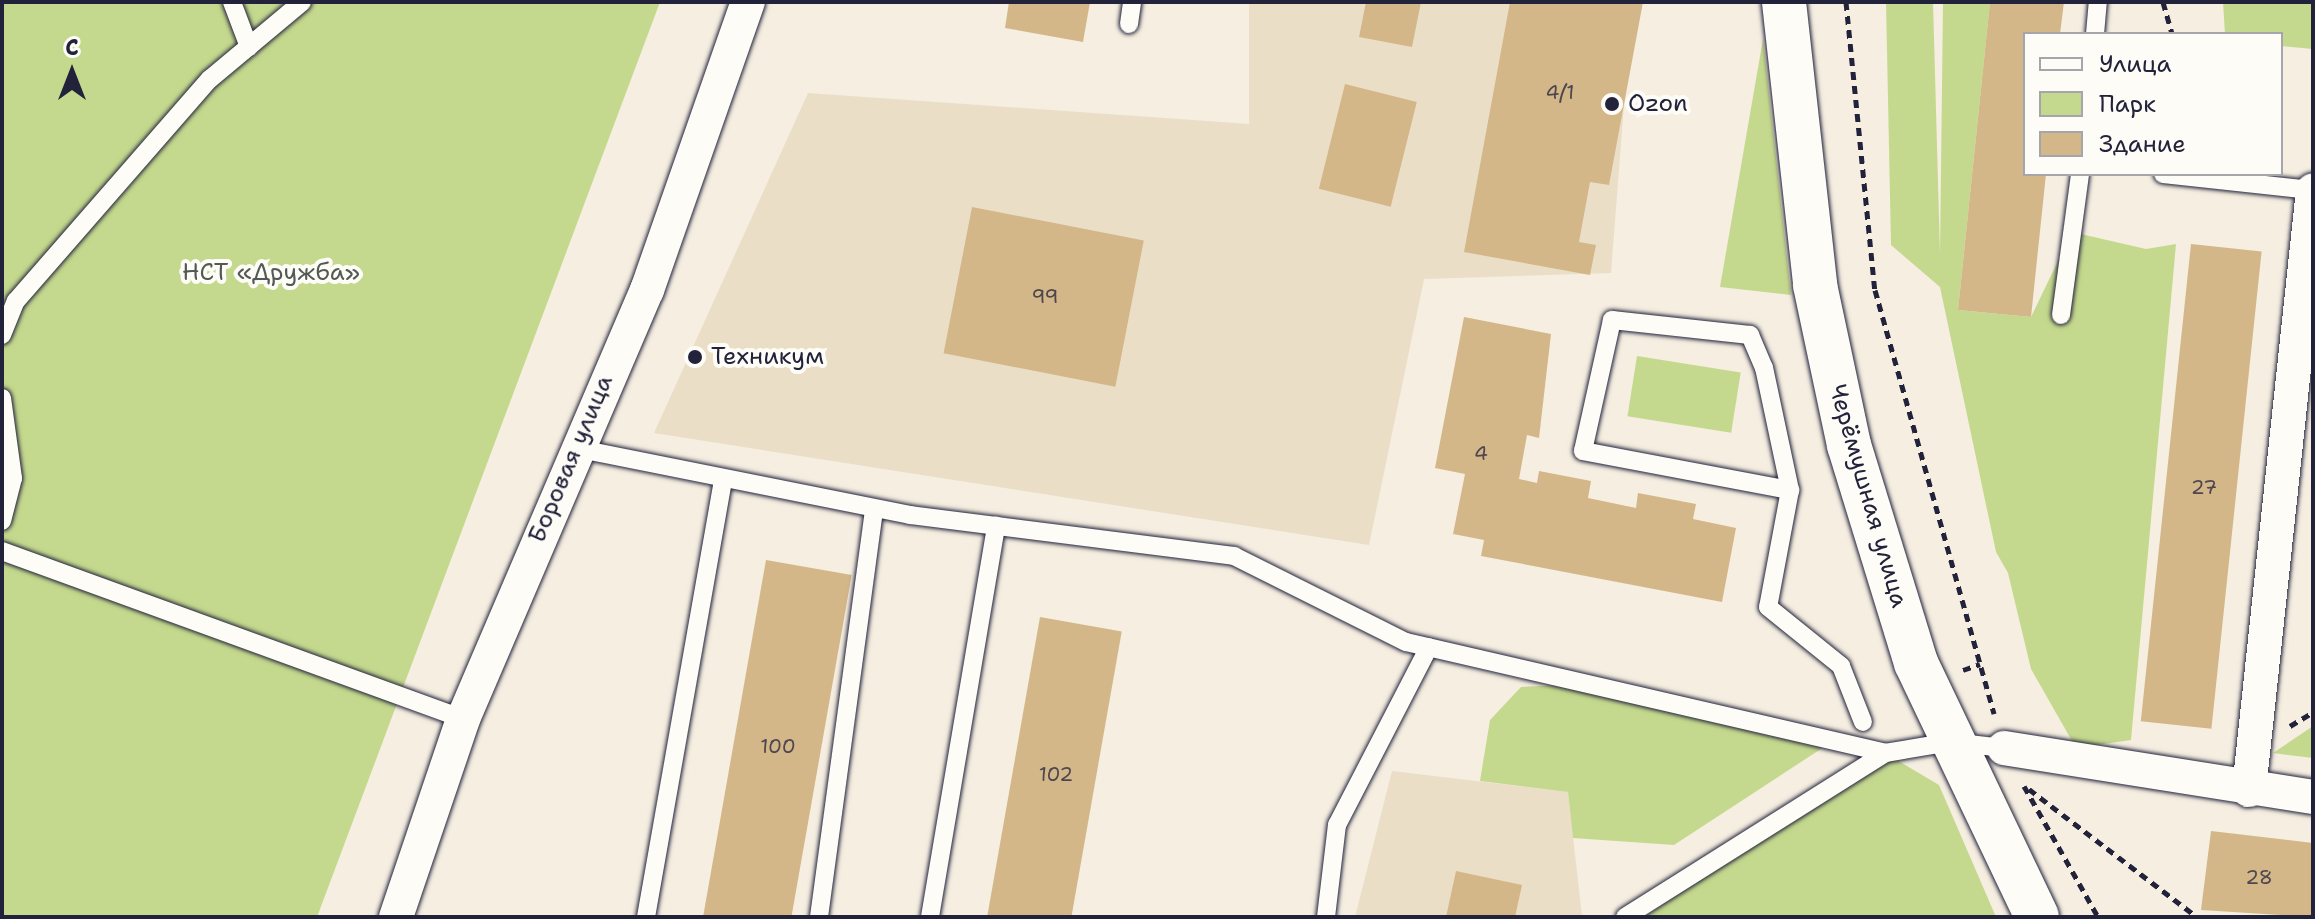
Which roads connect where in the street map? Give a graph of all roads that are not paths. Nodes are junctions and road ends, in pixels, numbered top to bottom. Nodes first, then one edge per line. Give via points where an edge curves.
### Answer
1 (232, 2) edge
2 (302, 2) edge
3 (748, 2) edge
4 (1132, 2) edge
5 (1784, 2) edge
6 (2098, 2) edge
7 (1129, 24) dead end
8 (2095, 32) edge
9 (249, 47) junction
10 (2080, 176) edge
11 (2182, 176) edge
12 (2312, 190) edge
13 (2061, 315) dead end
14 (2, 335) edge
15 (2, 398) edge
16 (575, 448) junction
17 (723, 479) junction
18 (1790, 490) junction
19 (874, 509) junction
20 (2, 521) edge
21 (996, 526) junction
22 (2, 551) edge
23 (1429, 647) junction
24 (463, 719) junction
25 (1863, 722) dead end
26 (1951, 742) junction
27 (2004, 748) joint
28 (1885, 753) junction
29 (2249, 790) junction
30 (2313, 797) edge
31 (396, 917) edge
32 (646, 917) edge
33 (819, 917) edge
34 (930, 917) edge
35 (1326, 917) edge
36 (1625, 917) edge
37 (2037, 917) edge

1 - 9 lane
2 - 9 lane
3 - 16 street, Боровая улица via 647,290
4 - 7 lane
5 - 26 street, Черёмушная улица via 1815,285 1849,445 1925,683
6 - 8 lane
9 - 14 lane via 210,79 16,301
10 - 13 lane
11 - 12 lane
12 - 29 street
15 - 20 lane via 13,478
16 - 17 lane
16 - 24 street, Боровая улица
17 - 19 lane
17 - 32 lane
18 - 18 lane via 1764,368 1750,335 1612,320 1583,451
18 - 25 lane via 1768,607 1841,666
19 - 21 lane
19 - 33 lane
21 - 23 lane via 1234,556
21 - 34 lane
22 - 24 lane
23 - 28 lane
23 - 35 lane via 1337,825
24 - 31 street, Боровая улица
26 - 27 lane
26 - 28 lane
26 - 37 street, Черёмушная улица
27 - 29 street
28 - 36 lane
29 - 30 street

